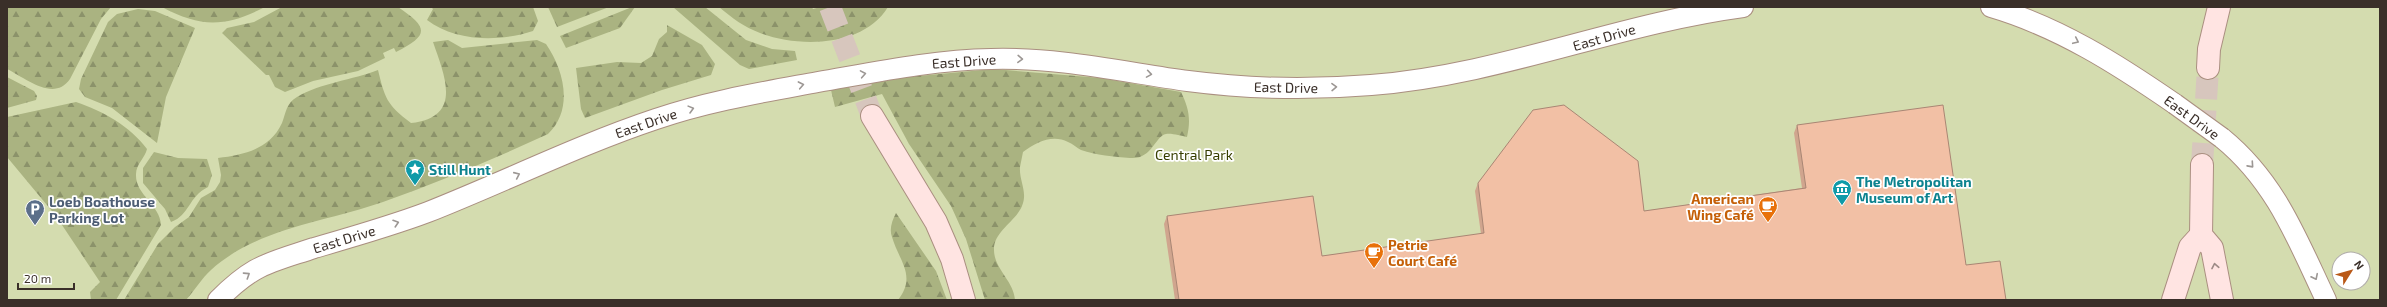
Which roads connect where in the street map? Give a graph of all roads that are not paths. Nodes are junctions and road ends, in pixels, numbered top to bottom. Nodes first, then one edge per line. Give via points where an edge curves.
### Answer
1 (1743, 7) edge
2 (1991, 7) edge
3 (2219, 7) edge
4 (2208, 68) tunnel mouth
5 (872, 116) tunnel mouth
6 (2202, 165) tunnel mouth
7 (2202, 235) junction
8 (218, 300) edge
9 (964, 300) edge
10 (2173, 300) edge
11 (2222, 300) edge
12 (2326, 300) edge

8 -> 1 street, East Drive via 244,277 270,263 417,216 653,120 703,105 776,90 916,65 993,58 1078,64 1236,86 1370,86 1456,75 1548,53 1660,21
2 -> 12 street, East Drive, bridge via 2034,22 2082,44 2175,104 2222,138 2251,164 2264,180 2291,226
3 - 4 main road via 2209,49
5 - 9 main road via 936,222 952,259
6 - 7 main road
7 - 10 main road via 2190,246
11 -> 7 main road via 2212,248

